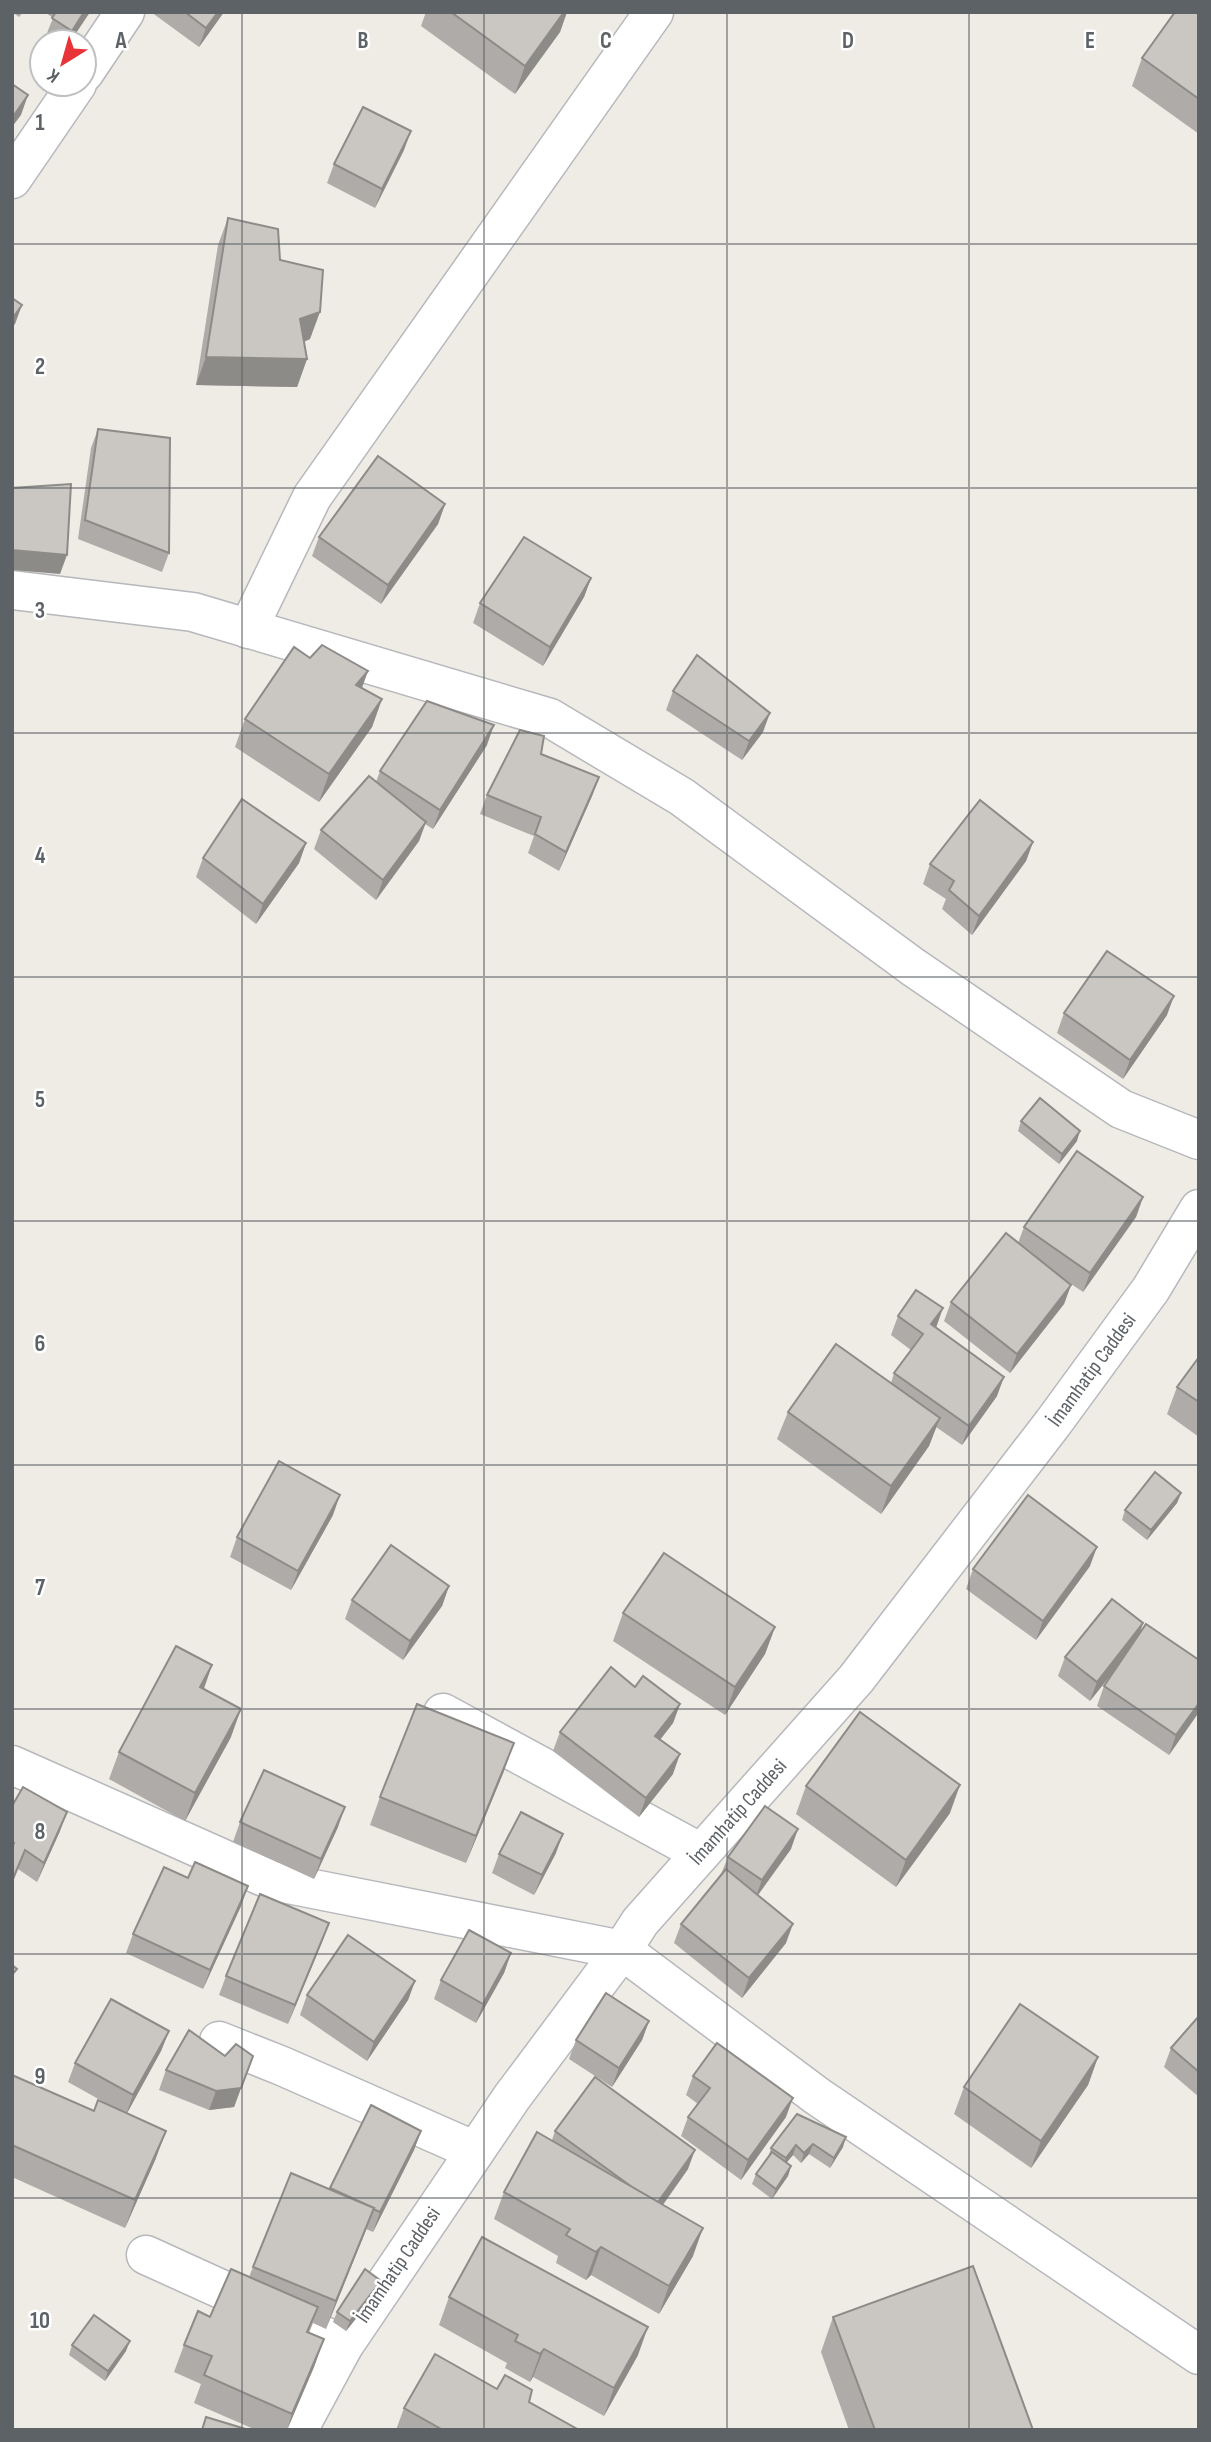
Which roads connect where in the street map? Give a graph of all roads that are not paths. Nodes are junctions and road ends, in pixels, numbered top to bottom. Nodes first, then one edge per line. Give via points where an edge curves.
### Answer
1 (125, 12) edge
2 (637, 18) edge
3 (98, 52) edge
4 (68, 98) edge
5 (12, 180) edge
6 (12, 590) edge
7 (248, 629) junction
8 (1199, 1140) edge
9 (1199, 1209) edge
10 (443, 1713) edge
11 (12, 1765) edge
12 (701, 1853) junction
13 (622, 1950) junction
14 (219, 2041) dead end
15 (475, 2151) junction
16 (146, 2255) dead end
17 (344, 2345) junction
18 (1199, 2355) edge
19 (298, 2430) edge

1 - 3 street
2 - 7 street via 312,497
4 - 5 street
6 - 7 street via 193,612
7 - 8 street via 550,718 682,797 913,967 1121,1109
9 - 12 street, İmamhatip Caddesi via 1151,1289 1054,1423 856,1679
10 - 12 street
11 - 13 street via 273,1881
12 - 13 street, İmamhatip Caddesi via 640,1922
13 - 15 street, İmamhatip Caddesi
13 - 18 street via 817,2096
14 - 15 street
15 - 17 street, İmamhatip Caddesi
16 - 17 street
17 - 19 street, İmamhatip Caddesi

